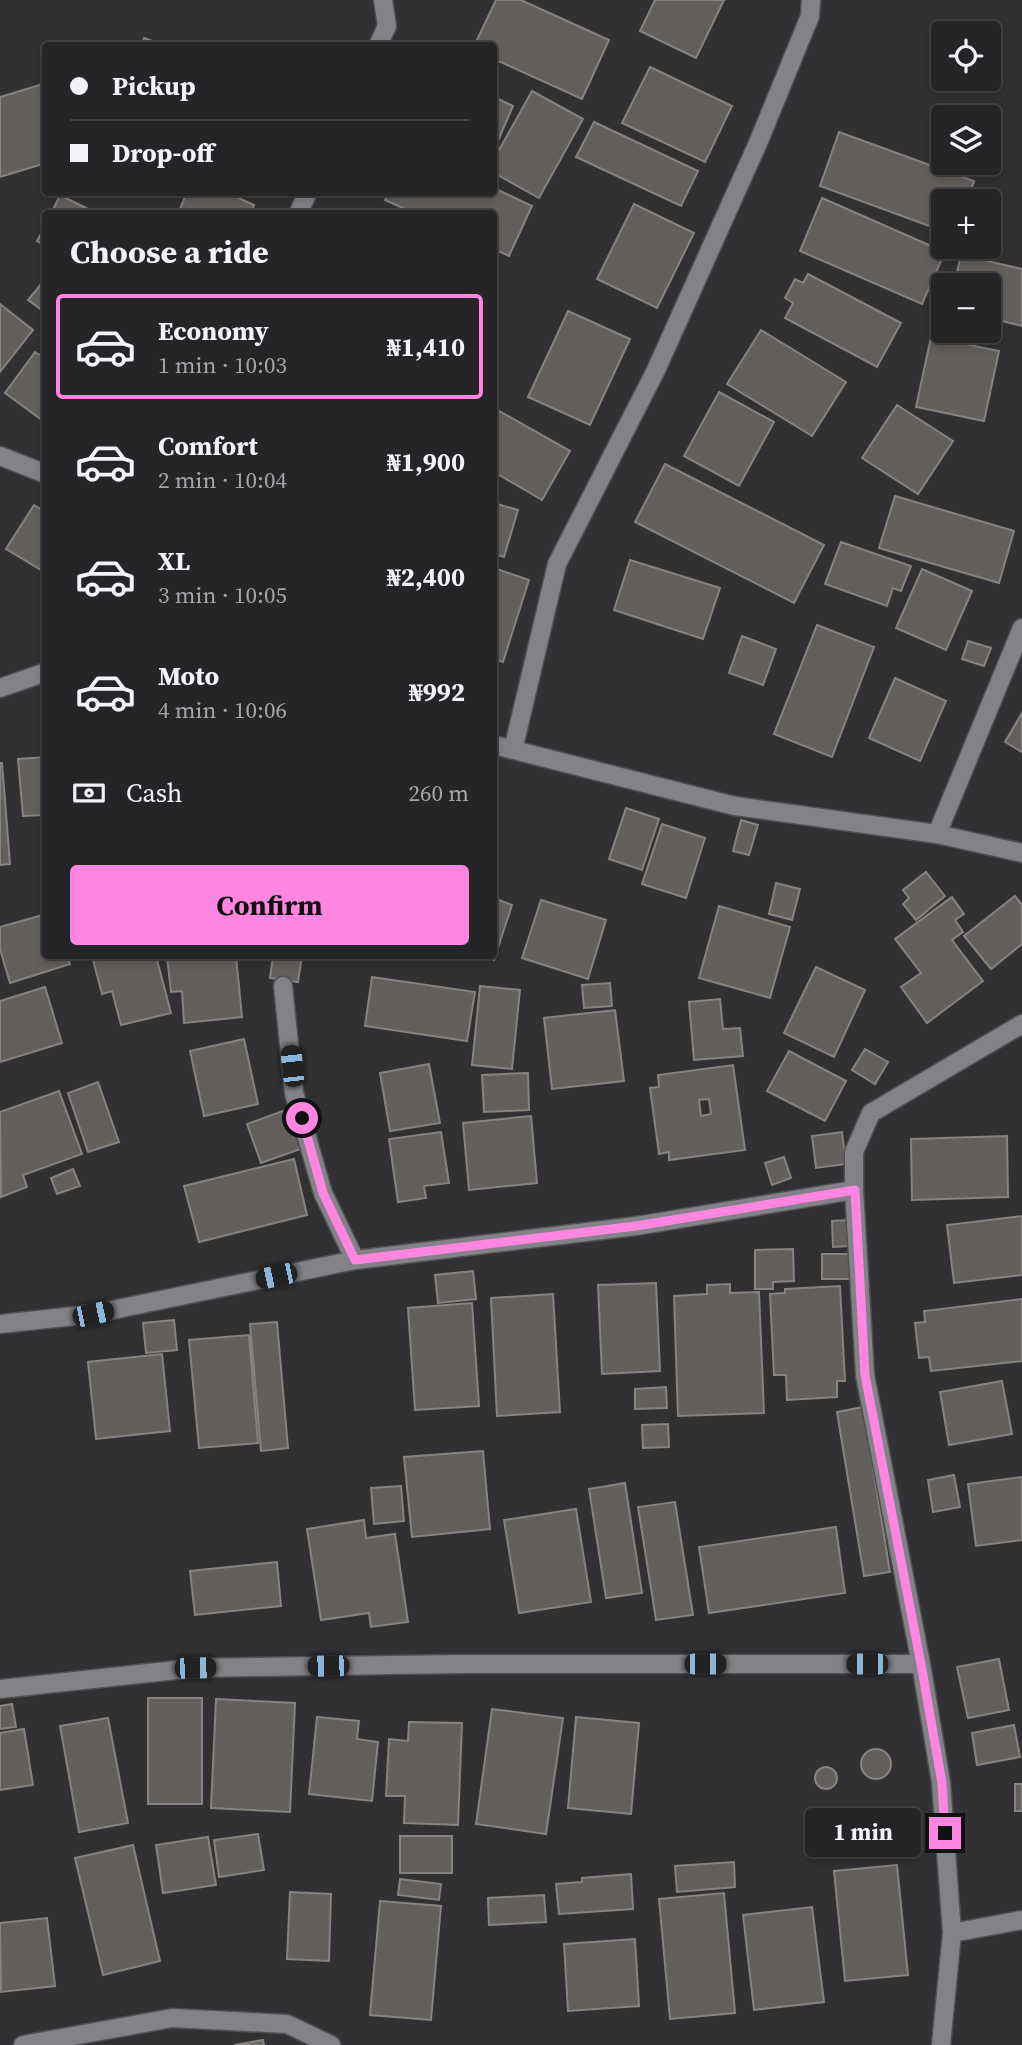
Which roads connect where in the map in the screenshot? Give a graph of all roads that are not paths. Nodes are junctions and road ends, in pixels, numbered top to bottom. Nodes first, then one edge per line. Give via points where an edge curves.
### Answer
1 (383, 0) edge
2 (811, 0) edge
3 (380, 42) edge
4 (0, 456) edge
5 (42, 472) edge
6 (1022, 628) edge
7 (42, 673) edge
8 (0, 688) edge
9 (497, 746) edge
10 (513, 750) junction
11 (937, 834) junction
12 (1022, 852) edge
13 (284, 986) dead end
14 (1022, 1024) edge
15 (855, 1190) junction
16 (355, 1260) junction
17 (0, 1324) edge
18 (921, 1664) junction
19 (0, 1689) edge
20 (1022, 1920) edge
21 (952, 1933) junction
22 (23, 2045) edge
23 (331, 2045) edge
24 (941, 2045) edge

1 - 3 street via 387,26
2 - 10 street via 810,16 758,143 656,370 557,564
4 - 5 street
6 - 11 street
7 - 8 street
9 - 10 street
10 - 11 street via 736,806
11 - 12 street
13 - 16 street via 294,1093 323,1193
14 - 15 street via 871,1113 855,1152
15 - 16 street via 636,1226
15 - 18 street via 865,1375
16 - 17 street via 93,1314
18 - 19 street via 195,1668
18 - 21 street via 942,1783
20 - 21 street
21 - 24 street
22 - 23 street via 172,2018 287,2024

